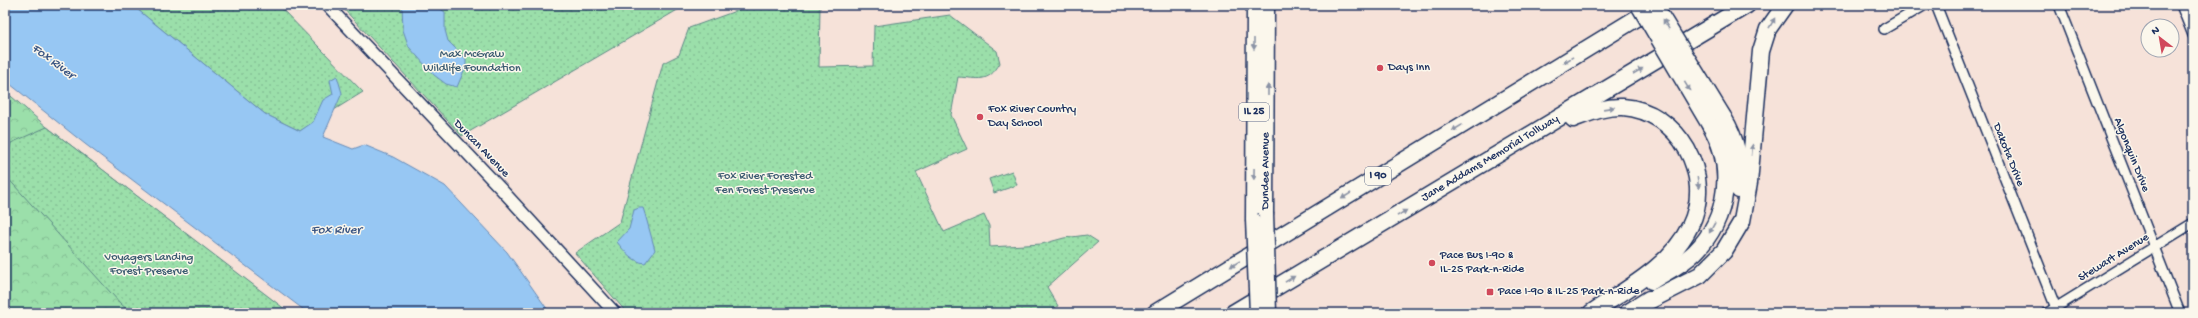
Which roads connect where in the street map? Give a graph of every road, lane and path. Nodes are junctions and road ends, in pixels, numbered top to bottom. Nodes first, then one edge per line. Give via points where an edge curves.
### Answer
1 (327, 5) edge
2 (1254, 5) edge
3 (1267, 5) edge
4 (1638, 5) edge
5 (1653, 5) edge
6 (1658, 5) edge
7 (1747, 5) edge
8 (1785, 5) edge
9 (1925, 5) edge
10 (1936, 5) edge
11 (2059, 5) edge
12 (2181, 5) edge
13 (1884, 29) dead end
14 (2193, 35) edge
15 (1601, 40) junction
16 (1717, 121) junction
17 (1520, 142) junction
18 (2193, 223) edge
19 (2154, 247) junction
20 (1641, 305) junction
21 (2057, 310) edge
22 (615, 313) edge
23 (1155, 313) edge
24 (1233, 313) edge
25 (1257, 313) edge
26 (1270, 313) edge
27 (1591, 313) edge
28 (1598, 313) edge
29 (1627, 313) edge
30 (2048, 313) edge
31 (2180, 313) edge

1 - 22 street, Duncan Avenue
2 -> 25 main road, Dundee Avenue / IL 25, bridge via 1254,220
26 -> 3 main road, Dundee Avenue / IL 25, bridge via 1266,213
4 -> 16 highway, bridge
5 - 15 highway
16 -> 5 highway, bridge
6 - 15 highway, I 90
17 -> 7 highway, Jane Addams Memorial Tollway
20 -> 8 highway via 1700,275 1724,251 1742,222 1749,189 1761,51 1768,29
9 - 13 street
10 - 21 street, Dakota Drive
11 - 19 street, Algonquin Drive
12 - 14 street
15 -> 23 highway, I 90
16 - 20 highway via 1735,143 1740,168 1737,200 1728,228 1715,250 1701,264
16 -> 28 highway via 1726,176 1721,208 1711,231 1699,247 1682,262
24 -> 17 highway, Jane Addams Memorial Tollway
17 -> 27 highway via 1591,112 1622,107 1645,113 1672,129 1693,161 1699,194 1694,217 1686,235 1656,267
18 - 19 street, Stewart Avenue
19 - 21 street, Stewart Avenue
19 - 31 street, Algonquin Drive
20 - 29 highway
21 - 30 street, Stewart Avenue

